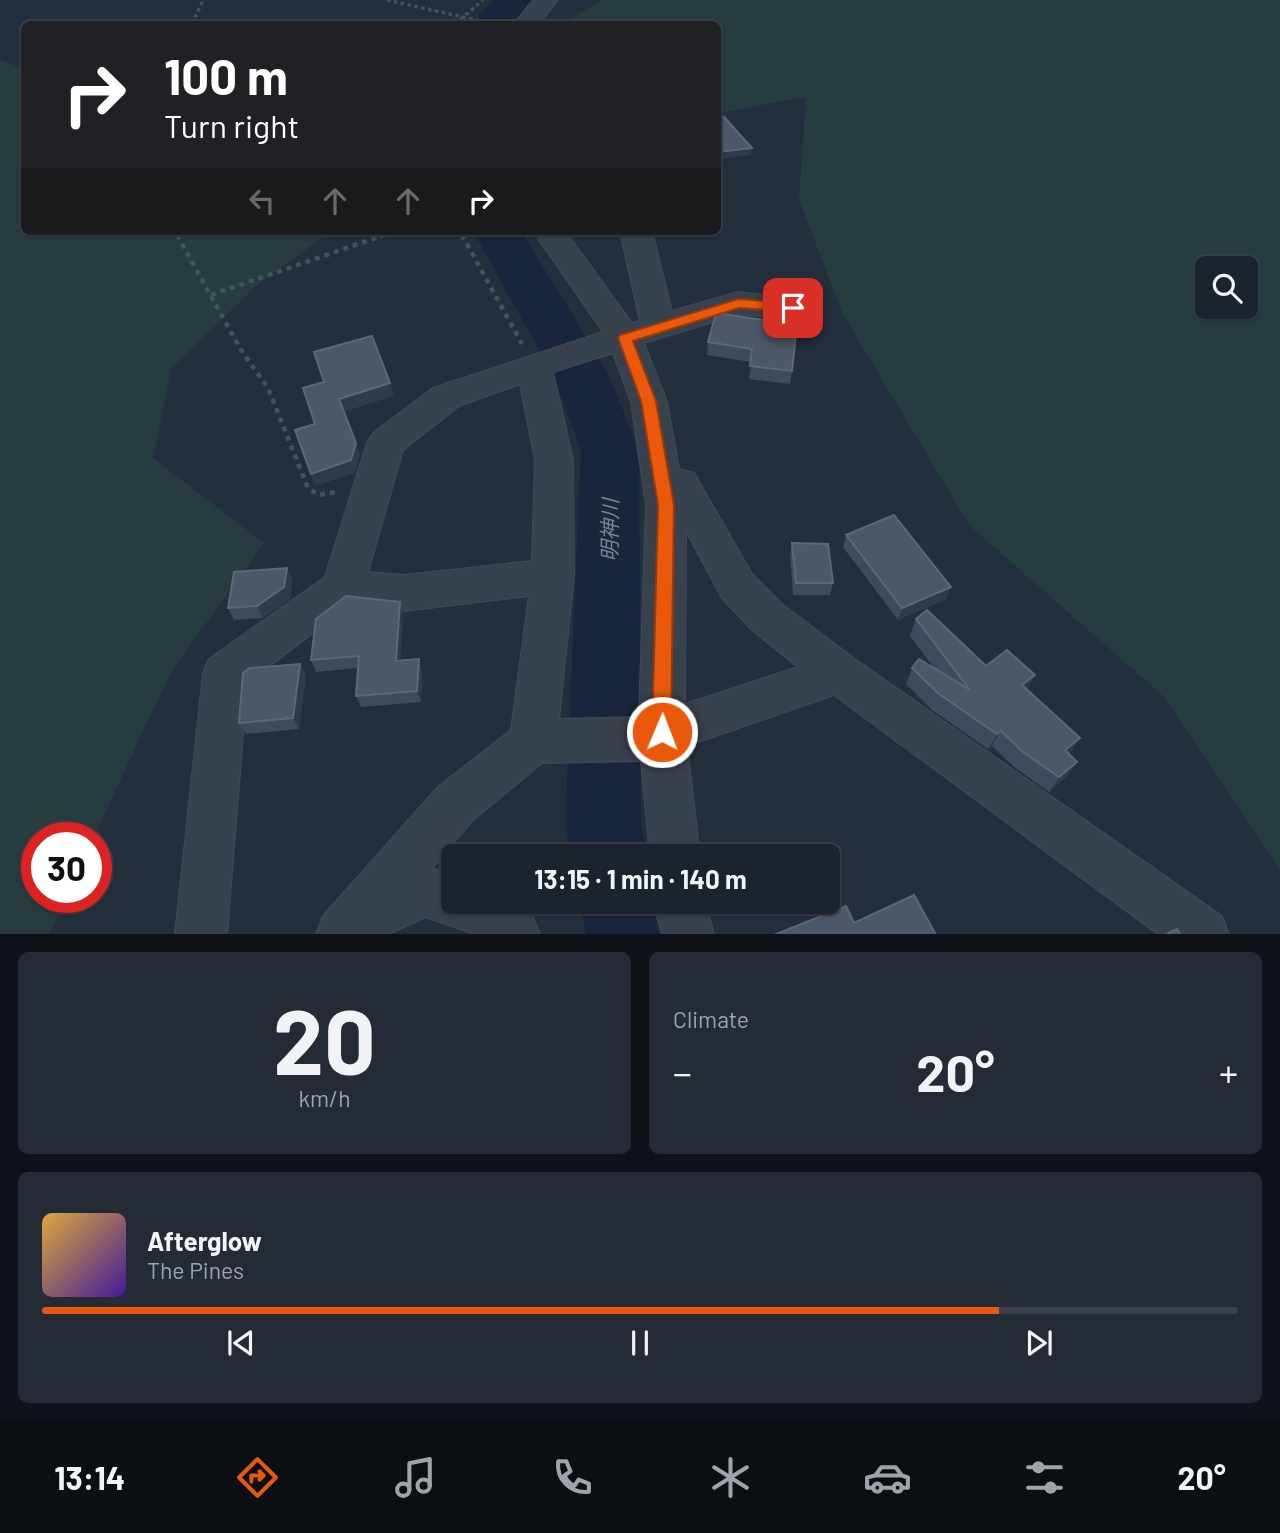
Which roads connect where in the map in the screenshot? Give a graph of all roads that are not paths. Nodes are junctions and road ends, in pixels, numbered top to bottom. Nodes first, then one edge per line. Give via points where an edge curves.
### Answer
1 (546, 0) edge
2 (528, 21) edge
3 (552, 235) edge
4 (636, 235) edge
5 (793, 308) dead end
6 (628, 337) junction
7 (540, 363) junction
8 (661, 478) junction
9 (553, 576) junction
10 (343, 587) junction
11 (839, 673) junction
12 (654, 735) junction
13 (533, 741) junction
14 (673, 844) edge
15 (441, 897) edge
16 (492, 914) edge
17 (683, 914) edge
18 (347, 928) edge
19 (201, 934) edge
20 (514, 934) edge
21 (688, 934) edge
22 (1203, 934) edge

1 - 2 street
3 - 6 street
4 - 6 street
5 - 6 street via 738,303
6 - 7 street
6 - 8 street via 649,401
7 - 9 street via 554,460
7 - 10 street via 446,397 386,443
8 - 11 street via 680,484 737,586 767,617
8 - 12 street via 666,505
9 - 10 street via 404,593
9 - 13 street
10 - 19 street via 225,673
11 - 12 street
11 - 22 street
12 - 13 street
12 - 14 street
13 - 18 street via 455,804
15 - 18 street via 425,891
16 - 20 street via 507,919
17 - 21 street

